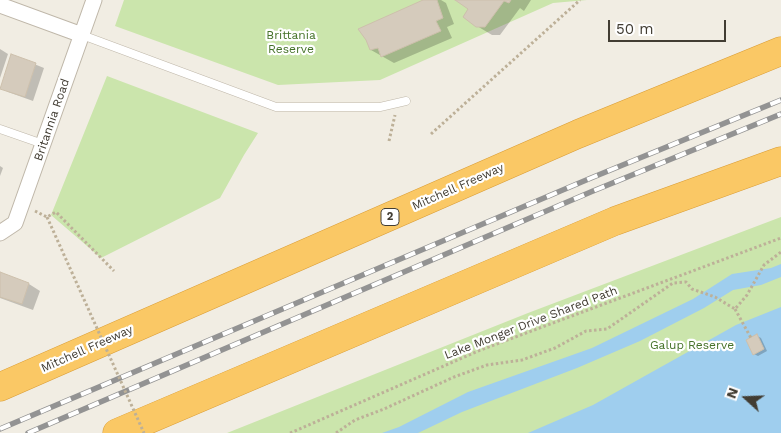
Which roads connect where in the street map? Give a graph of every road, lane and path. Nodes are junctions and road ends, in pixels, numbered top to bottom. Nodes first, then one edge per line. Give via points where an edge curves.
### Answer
1 (94, 0) edge
2 (580, 0) edge
3 (0, 5) edge
4 (82, 35) junction
5 (781, 51) edge
6 (406, 101) dead end
7 (397, 103) junction
8 (0, 128) edge
9 (431, 134) dead end
10 (389, 141) dead end
11 (43, 144) junction
12 (781, 160) edge
13 (0, 233) edge
14 (781, 238) edge
15 (781, 252) edge
16 (114, 271) dead end
17 (735, 309) junction
18 (751, 338) dead end
19 (0, 387) edge
20 (117, 433) edge
21 (144, 433) edge
22 (290, 433) edge
23 (336, 433) edge

1 - 4 street, Britannia Road
2 - 9 path
3 - 4 street
4 - 7 lane via 276,107 380,107
4 - 11 street, Britannia Road
5 - 19 highway, Mitchell Freeway / 2 via 578,134
6 - 7 lane
7 - 10 path
8 - 11 lane
11 - 13 street, Britannia Road via 15,223
12 - 20 highway via 615,222
14 - 22 path, Lake Monger Drive Shared Path via 478,351
15 - 17 path via 764,265
16 - 21 path, bridge via 56,212 46,217
17 - 18 path
17 - 23 path via 716,297 692,289 686,282 673,283 607,329 586,331 555,348 522,360 487,365 454,377 355,420

